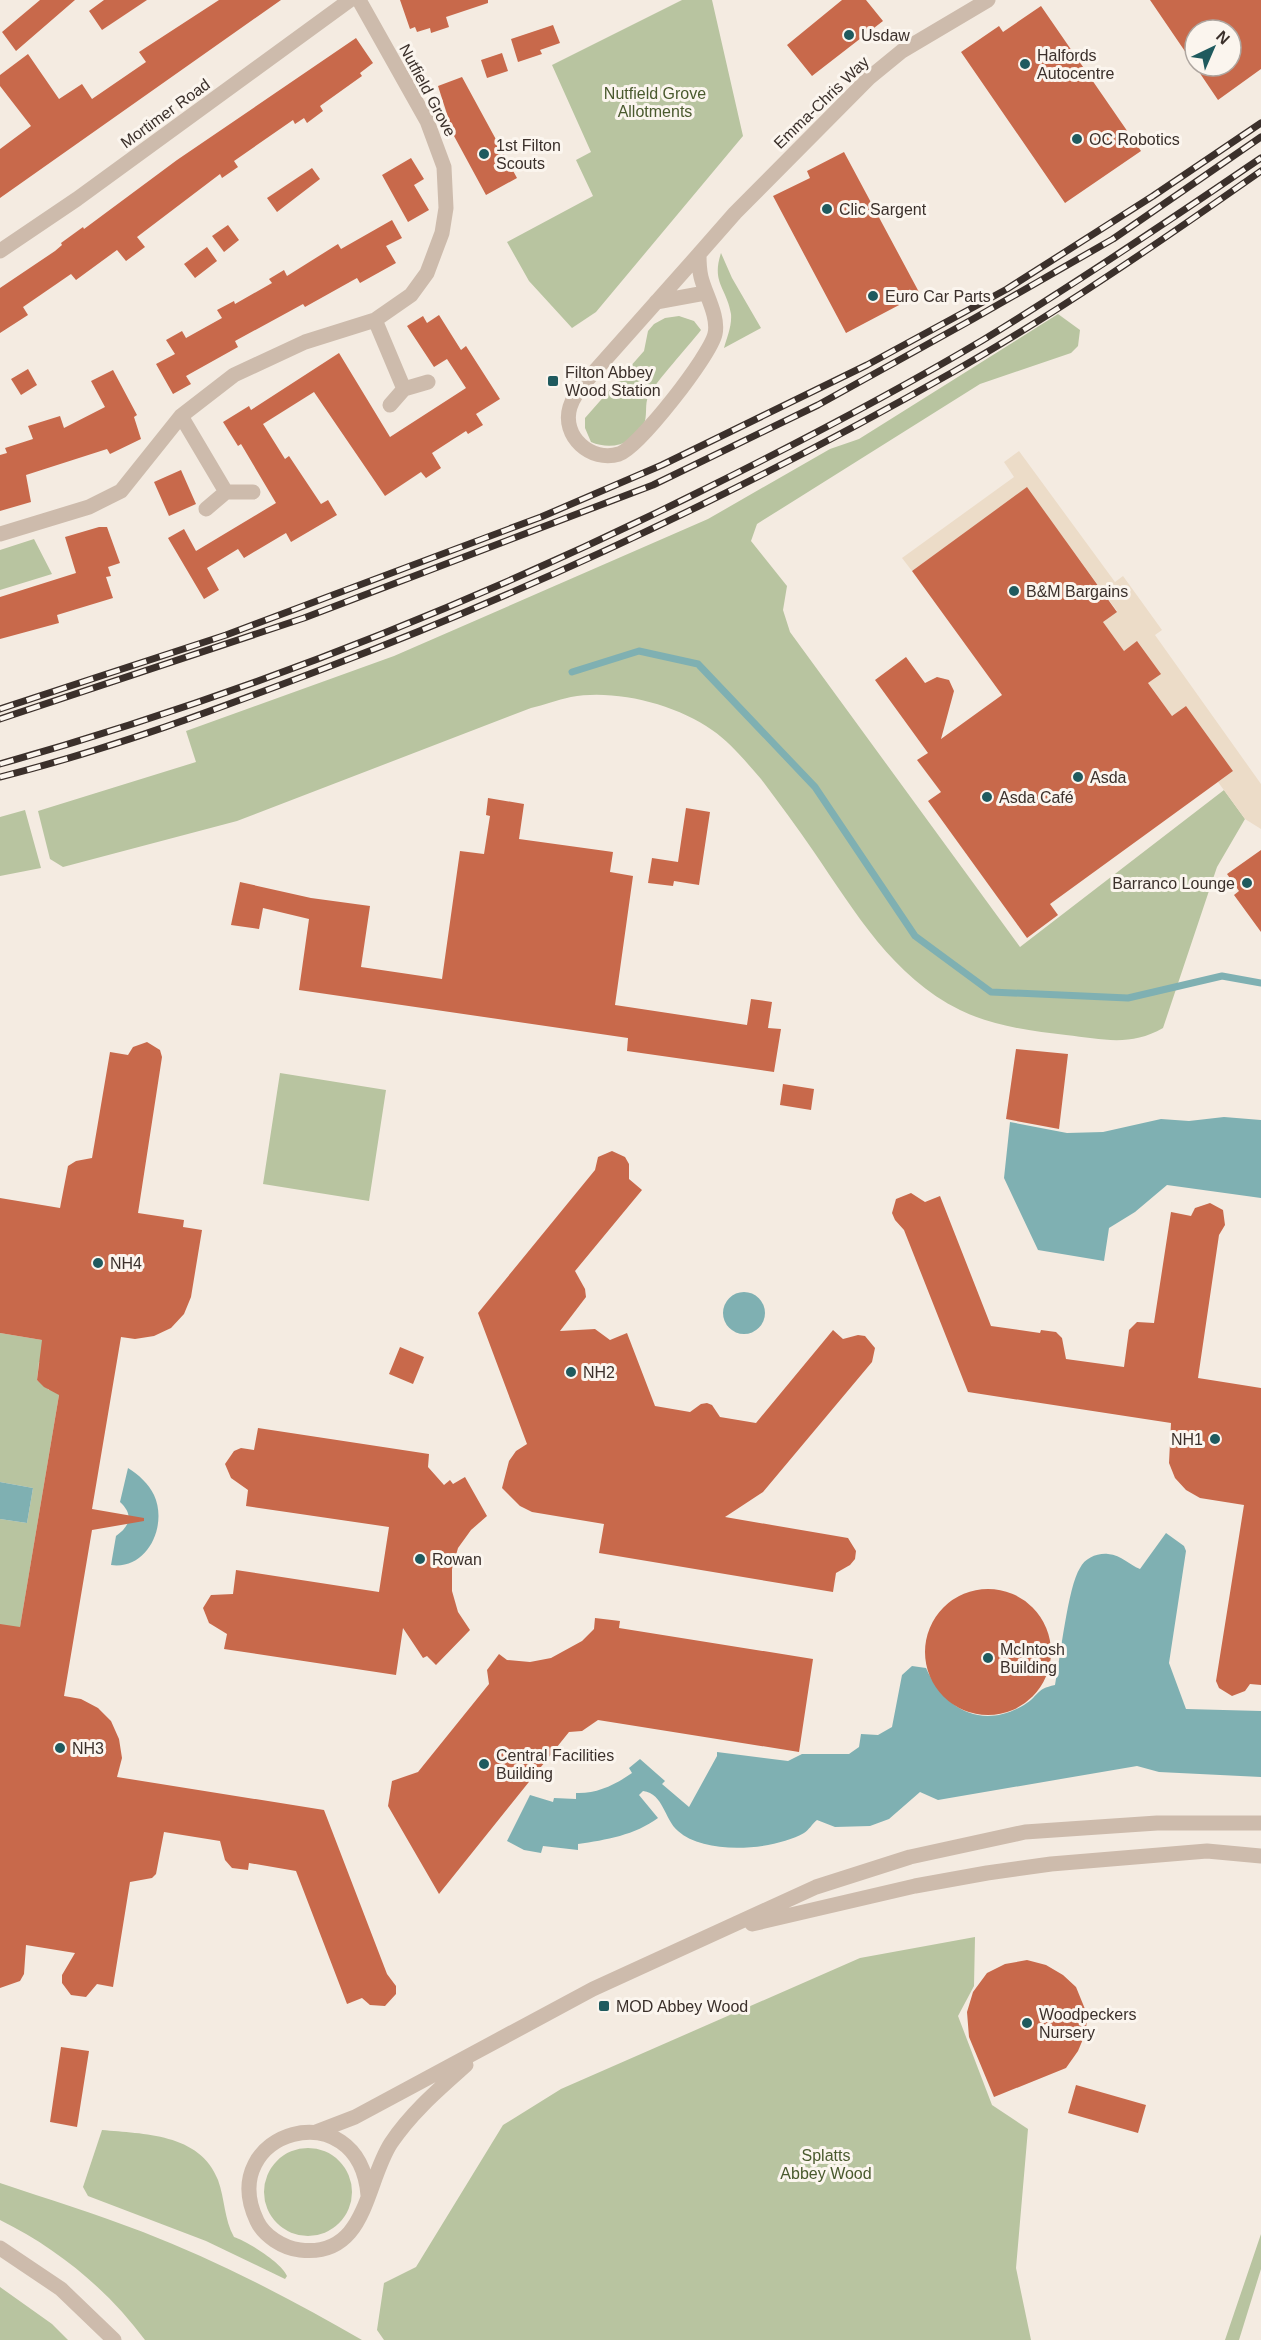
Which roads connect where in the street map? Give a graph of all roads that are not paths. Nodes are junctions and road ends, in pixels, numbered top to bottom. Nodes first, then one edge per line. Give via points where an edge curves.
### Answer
1 (350, 0) edge
2 (359, 0) edge
3 (988, 0) edge
4 (0, 252) edge
5 (699, 254) junction
6 (705, 293) junction
7 (656, 302) junction
8 (375, 320) junction
9 (428, 382) dead end
10 (404, 389) junction
11 (390, 405) dead end
12 (181, 416) junction
13 (226, 492) junction
14 (253, 492) dead end
15 (206, 509) dead end
16 (0, 534) edge
17 (1261, 1823) edge
18 (1261, 1856) edge
19 (718, 1933) junction
20 (486, 2047) junction
21 (316, 2132) junction
22 (368, 2195) junction
23 (0, 2248) edge
24 (114, 2340) edge

1 - 4 street, Mortimer Road
2 - 8 street, Nutfield Grove via 427,121 447,185 442,233 427,273 411,294
3 - 5 street, Emma-Chris Way via 902,51 870,78 742,205
5 - 6 street, Emma-Chris Way
5 - 7 street, Emma-Chris Way
6 - 7 street
6 - 7 street, Emma-Chris Way via 716,332 701,361 627,450 603,456 592,453 573,434 569,416 573,400
8 - 10 street
8 - 12 street, Nutfield Grove via 304,342 234,375
9 - 10 street
10 - 11 street
12 - 13 street
12 - 16 street, Nutfield Grove via 121,491 89,507
13 - 14 street
13 - 15 street
17 - 19 street via 1025,1832 910,1857 816,1887
18 - 19 street via 1207,1851 998,1871 915,1886
19 - 20 street via 593,1989
20 - 21 street via 355,2117
20 - 22 street via 418,2107 390,2145
21 - 22 street via 333,2137 354,2154 366,2177
21 - 22 street via 290,2134 273,2142 260,2155 248,2189 259,2225 280,2244 299,2250 320,2250 339,2242 354,2229
23 - 24 street via 61,2289

